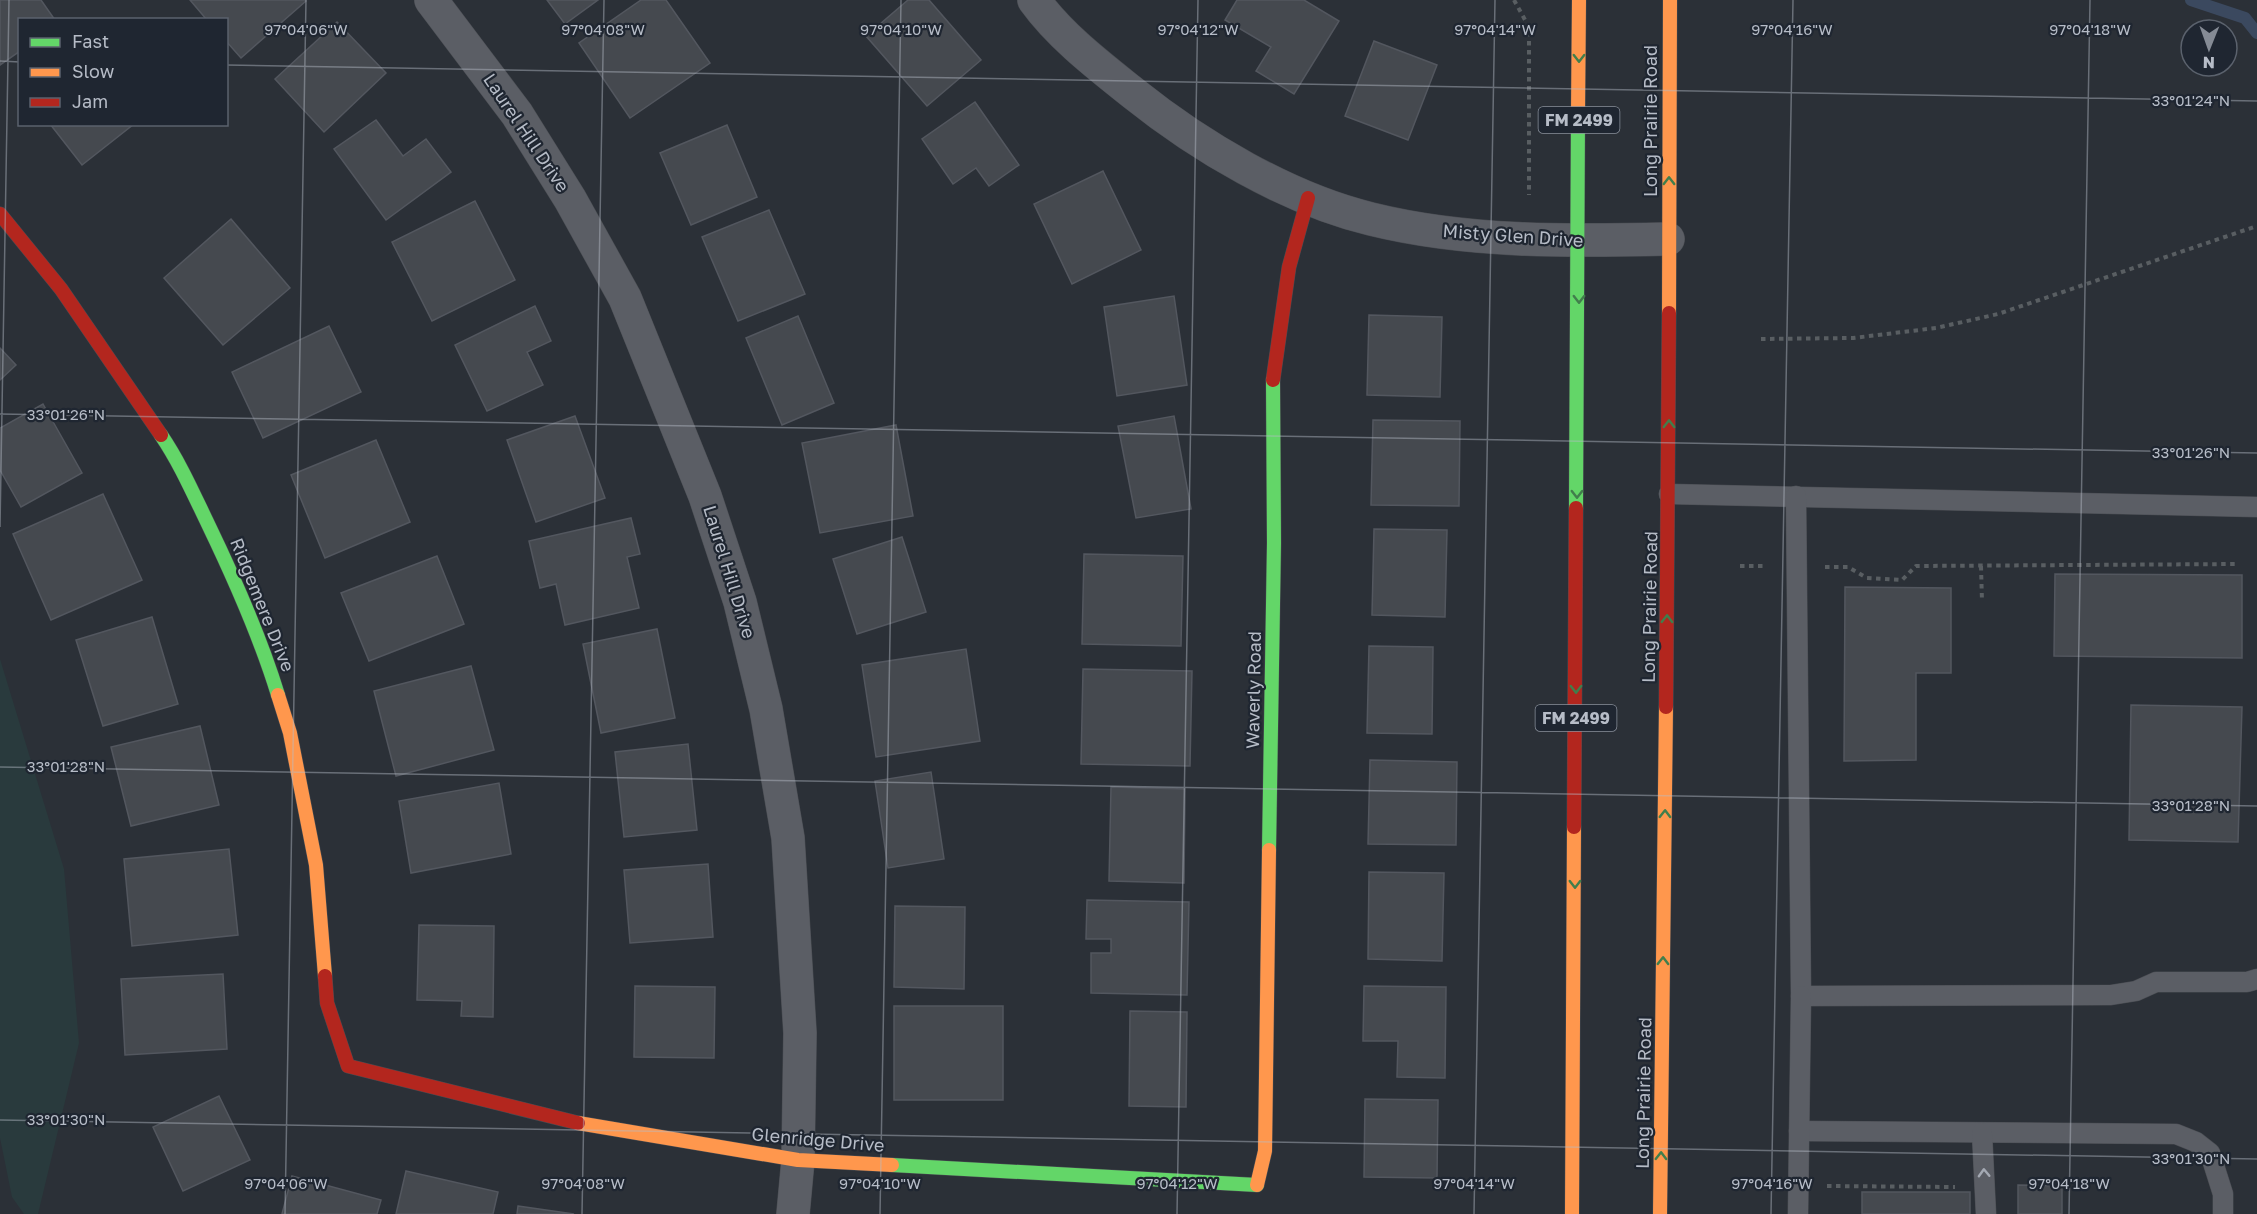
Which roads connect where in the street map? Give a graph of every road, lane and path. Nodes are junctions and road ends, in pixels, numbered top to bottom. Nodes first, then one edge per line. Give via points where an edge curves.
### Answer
1 (431, 0) edge
2 (1034, 0) edge
3 (1514, 0) edge
4 (1579, 0) edge
5 (1670, 0) edge
6 (1528, 195) dead end
7 (1308, 198) junction
8 (0, 214) edge
9 (2257, 226) edge
10 (1668, 239) junction
11 (1579, 241) junction
12 (1761, 339) dead end
13 (1669, 494) junction
14 (1796, 496) junction
15 (2257, 507) edge
16 (2238, 564) dead end
17 (1740, 566) dead end
18 (1981, 566) junction
19 (1797, 567) junction
20 (1982, 602) dead end
21 (2257, 979) edge
22 (1801, 996) junction
23 (348, 1066) joint
24 (1800, 1131) junction
25 (1982, 1133) junction
26 (798, 1160) junction
27 (1257, 1186) joint
28 (1825, 1186) dead end
29 (1963, 1187) dead end
30 (793, 1214) edge
31 (1572, 1214) edge
32 (1660, 1214) edge
33 (1798, 1214) edge
34 (1986, 1214) edge
35 (2223, 1214) edge

1 - 26 street, Laurel Hill Drive via 517,114 625,298 705,496 740,602 766,709 788,838 800,1033
2 - 7 street, Misty Glen Drive via 1069,39 1163,117 1230,159
3 - 6 path via 1529,27
4 -> 11 street, FM 2499
10 -> 5 street, Long Prairie Road
7 - 11 street, Misty Glen Drive via 1370,219 1458,235
7 - 27 street, Waverly Road via 1289,267 1272,390 1274,543 1265,1151
8 - 23 street, Ridgemere Drive via 61,289 176,457 266,656 290,733 316,866 327,1003
9 - 12 path via 1998,314 1936,328 1853,338
10 - 11 street, Misty Glen Drive
13 -> 10 street, Long Prairie Road
11 -> 31 street, FM 2499
13 - 14 lane
32 -> 13 street, Long Prairie Road
14 - 15 lane
14 - 19 lane
16 - 18 path
17 - 19 path
18 - 19 path via 1916,566 1902,580 1867,578 1848,567
18 - 20 path
19 - 22 lane
21 - 22 lane via 2156,982 2136,991 2111,995
22 - 24 lane
23 - 26 street, Glenridge Drive via 579,1124
24 - 25 lane
24 - 33 lane
34 -> 25 lane
25 - 35 lane via 2176,1134 2210,1153 2223,1194
26 - 27 street, Glenridge Drive
26 - 30 street, Laurel Hill Drive
28 - 29 path

